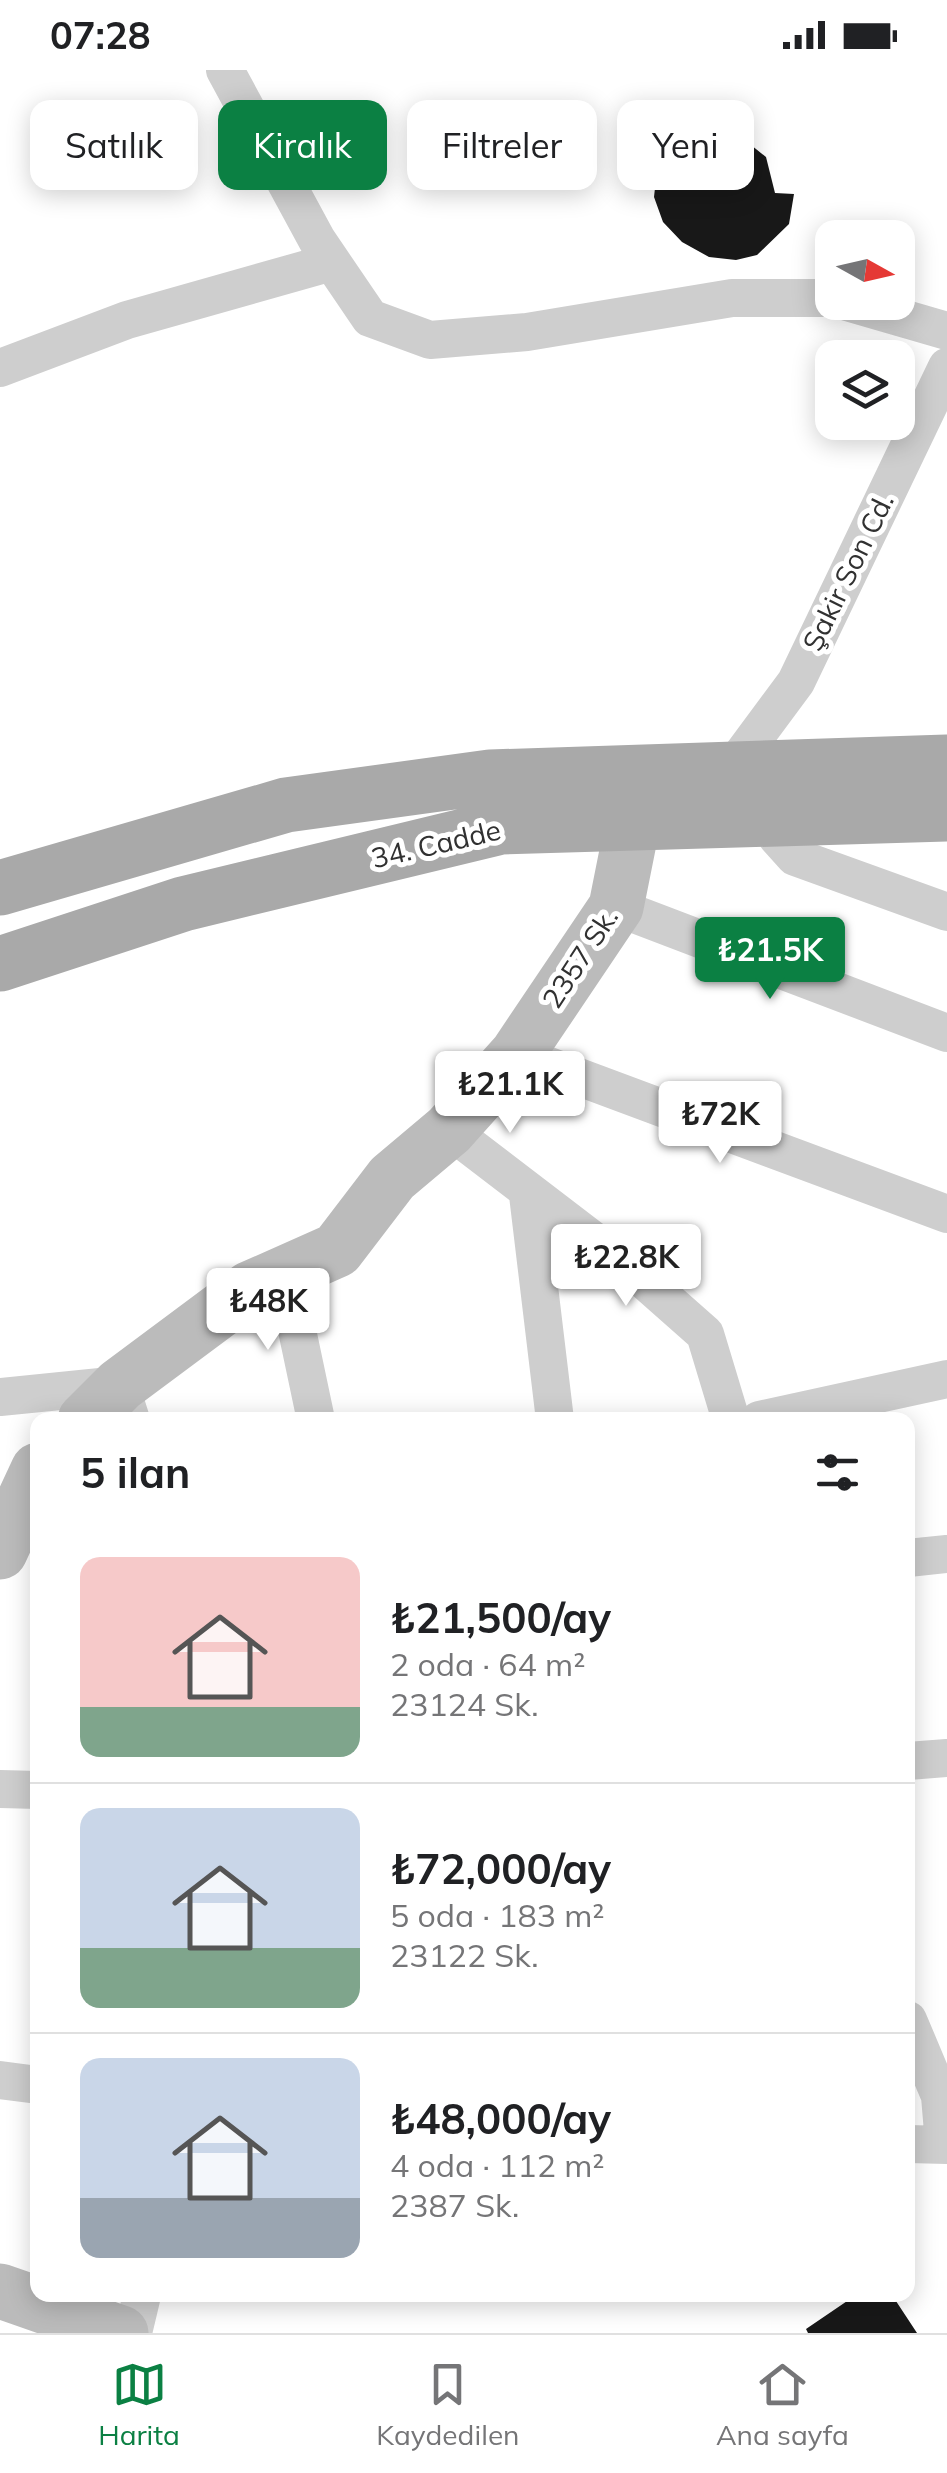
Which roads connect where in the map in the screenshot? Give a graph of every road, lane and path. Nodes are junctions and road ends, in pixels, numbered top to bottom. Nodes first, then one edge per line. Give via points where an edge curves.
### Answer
1 (225, 70) edge
2 (332, 262) junction
3 (815, 298) edge
4 (909, 320) edge
5 (947, 331) edge
6 (947, 367) edge
7 (0, 368) edge
8 (947, 762) edge
9 (733, 767) junction
10 (947, 814) edge
11 (778, 816) junction
12 (633, 822) junction
13 (0, 888) edge
14 (616, 907) junction
15 (947, 912) edge
16 (0, 964) edge
17 (947, 1033) edge
18 (517, 1054) junction
19 (449, 1130) junction
20 (528, 1195) junction
21 (947, 1214) edge
22 (285, 1273) junction
23 (947, 1379) edge
24 (0, 1397) edge
25 (112, 1408) edge
26 (314, 1412) edge
27 (554, 1412) edge
28 (729, 1412) edge
29 (796, 1412) edge
30 (30, 1487) edge
31 (0, 1552) edge
32 (947, 1554) edge
33 (915, 1557) edge
34 (947, 1758) edge
35 (915, 1761) edge
36 (0, 1789) edge
37 (30, 1790) edge
38 (915, 2037) edge
39 (0, 2080) edge
40 (30, 2084) edge
41 (933, 2144) edge
42 (0, 2291) edge
43 (30, 2301) edge
44 (32, 2302) edge
45 (140, 2302) edge
46 (121, 2333) edge
47 (133, 2333) edge

1 - 2 street
2 - 3 street via 370,318 430,340 527,332 732,298
2 - 7 street via 127,320
4 - 5 street
6 - 9 street, Şakir Son Cd. via 796,682
8 - 9 main road, 34. Cadde
9 - 13 main road, 34. Cadde via 490,777 286,804
10 - 11 main road, 34. Cadde
11 - 12 main road, 34. Cadde
11 - 15 street via 777,838 795,856
12 - 14 street, 2357 Sk.
12 - 16 main road, 34. Cadde via 501,826 183,904
14 - 17 street
14 - 18 street, 2357 Sk.
18 - 19 street, 2357 Sk.
18 - 21 street
19 - 20 street
19 - 22 street, 2357 Sk. via 392,1178 337,1250
20 - 27 street
20 - 28 street via 705,1334
22 - 25 street, 2357 Sk. via 249,1289
22 - 26 street
23 - 29 street
24 - 25 street
30 - 31 street
32 - 33 street
34 - 35 street
36 - 37 street
38 - 41 street via 940,2096
39 - 40 street
42 - 43 street
44 - 46 street
45 - 47 street

